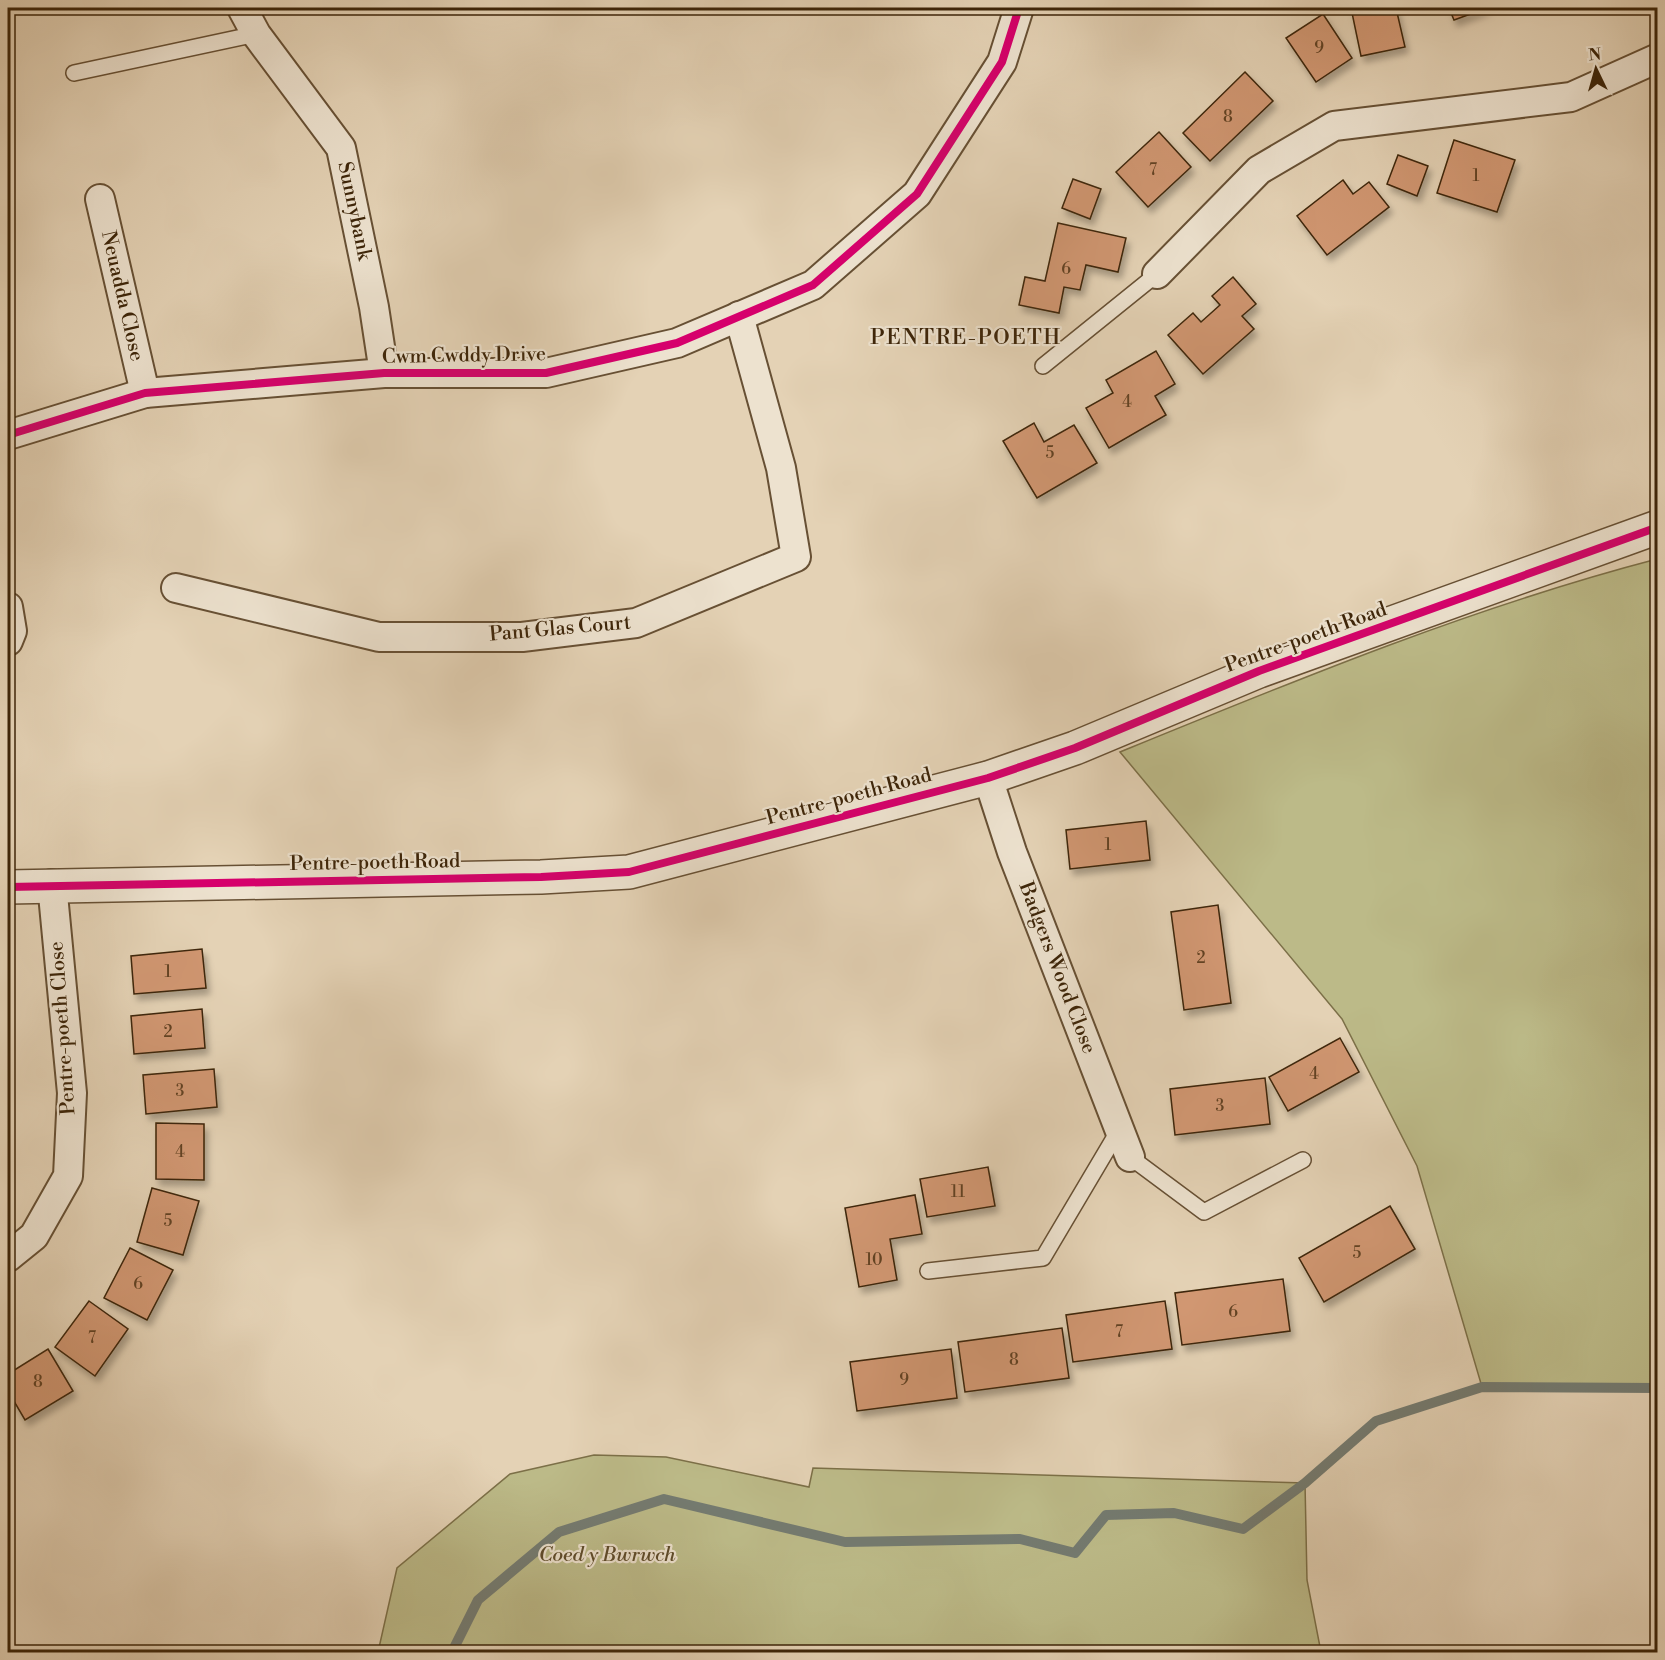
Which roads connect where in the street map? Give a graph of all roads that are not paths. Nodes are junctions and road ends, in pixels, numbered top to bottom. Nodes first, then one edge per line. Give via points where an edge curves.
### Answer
1 (242, 8) edge
2 (1019, 8) edge
3 (256, 34) junction
4 (1658, 58) edge
5 (74, 73) dead end
6 (100, 199) dead end
7 (1157, 274) joint
8 (739, 316) junction
9 (1043, 366) dead end
10 (384, 373) junction
11 (145, 393) junction
12 (8, 435) edge
13 (1658, 527) edge
14 (176, 588) dead end
15 (8, 607) edge
16 (8, 641) edge
17 (988, 778) junction
18 (52, 884) junction
19 (8, 886) edge
20 (1120, 1128) junction
21 (1130, 1157) joint
22 (1303, 1160) dead end
23 (8, 1257) edge
24 (928, 1270) dead end

1 - 3 street, Sunnybank
2 - 8 street, Cwm Cwddy Drive via 1002,62 917,194 813,285
3 - 5 lane
3 - 10 street, Sunnybank via 341,148 375,307
4 - 7 street via 1571,97 1334,126 1259,170
6 - 11 street, Neuadda Close
7 - 9 lane
8 - 10 street, Cwm Cwddy Drive via 677,343 546,373
8 - 14 street, Pant Glas Court via 782,468 796,557 636,623 522,637 379,637
10 - 11 street, Cwm Cwddy Drive
11 - 12 street, Cwm Cwddy Drive
13 - 17 street, Pentre-poeth Road via 1260,671 1075,748
15 - 16 street via 12,631
17 - 18 street, Pentre-poeth Road via 629,872 541,877
17 - 20 street, Badgers Wood Close via 1012,852
18 - 19 street, Pentre-poeth Road
18 - 23 street, Pentre-poeth Close via 72,1093 68,1176 34,1236
20 - 21 street, Badgers Wood Close
20 - 24 lane via 1043,1258
21 - 22 lane via 1204,1212

